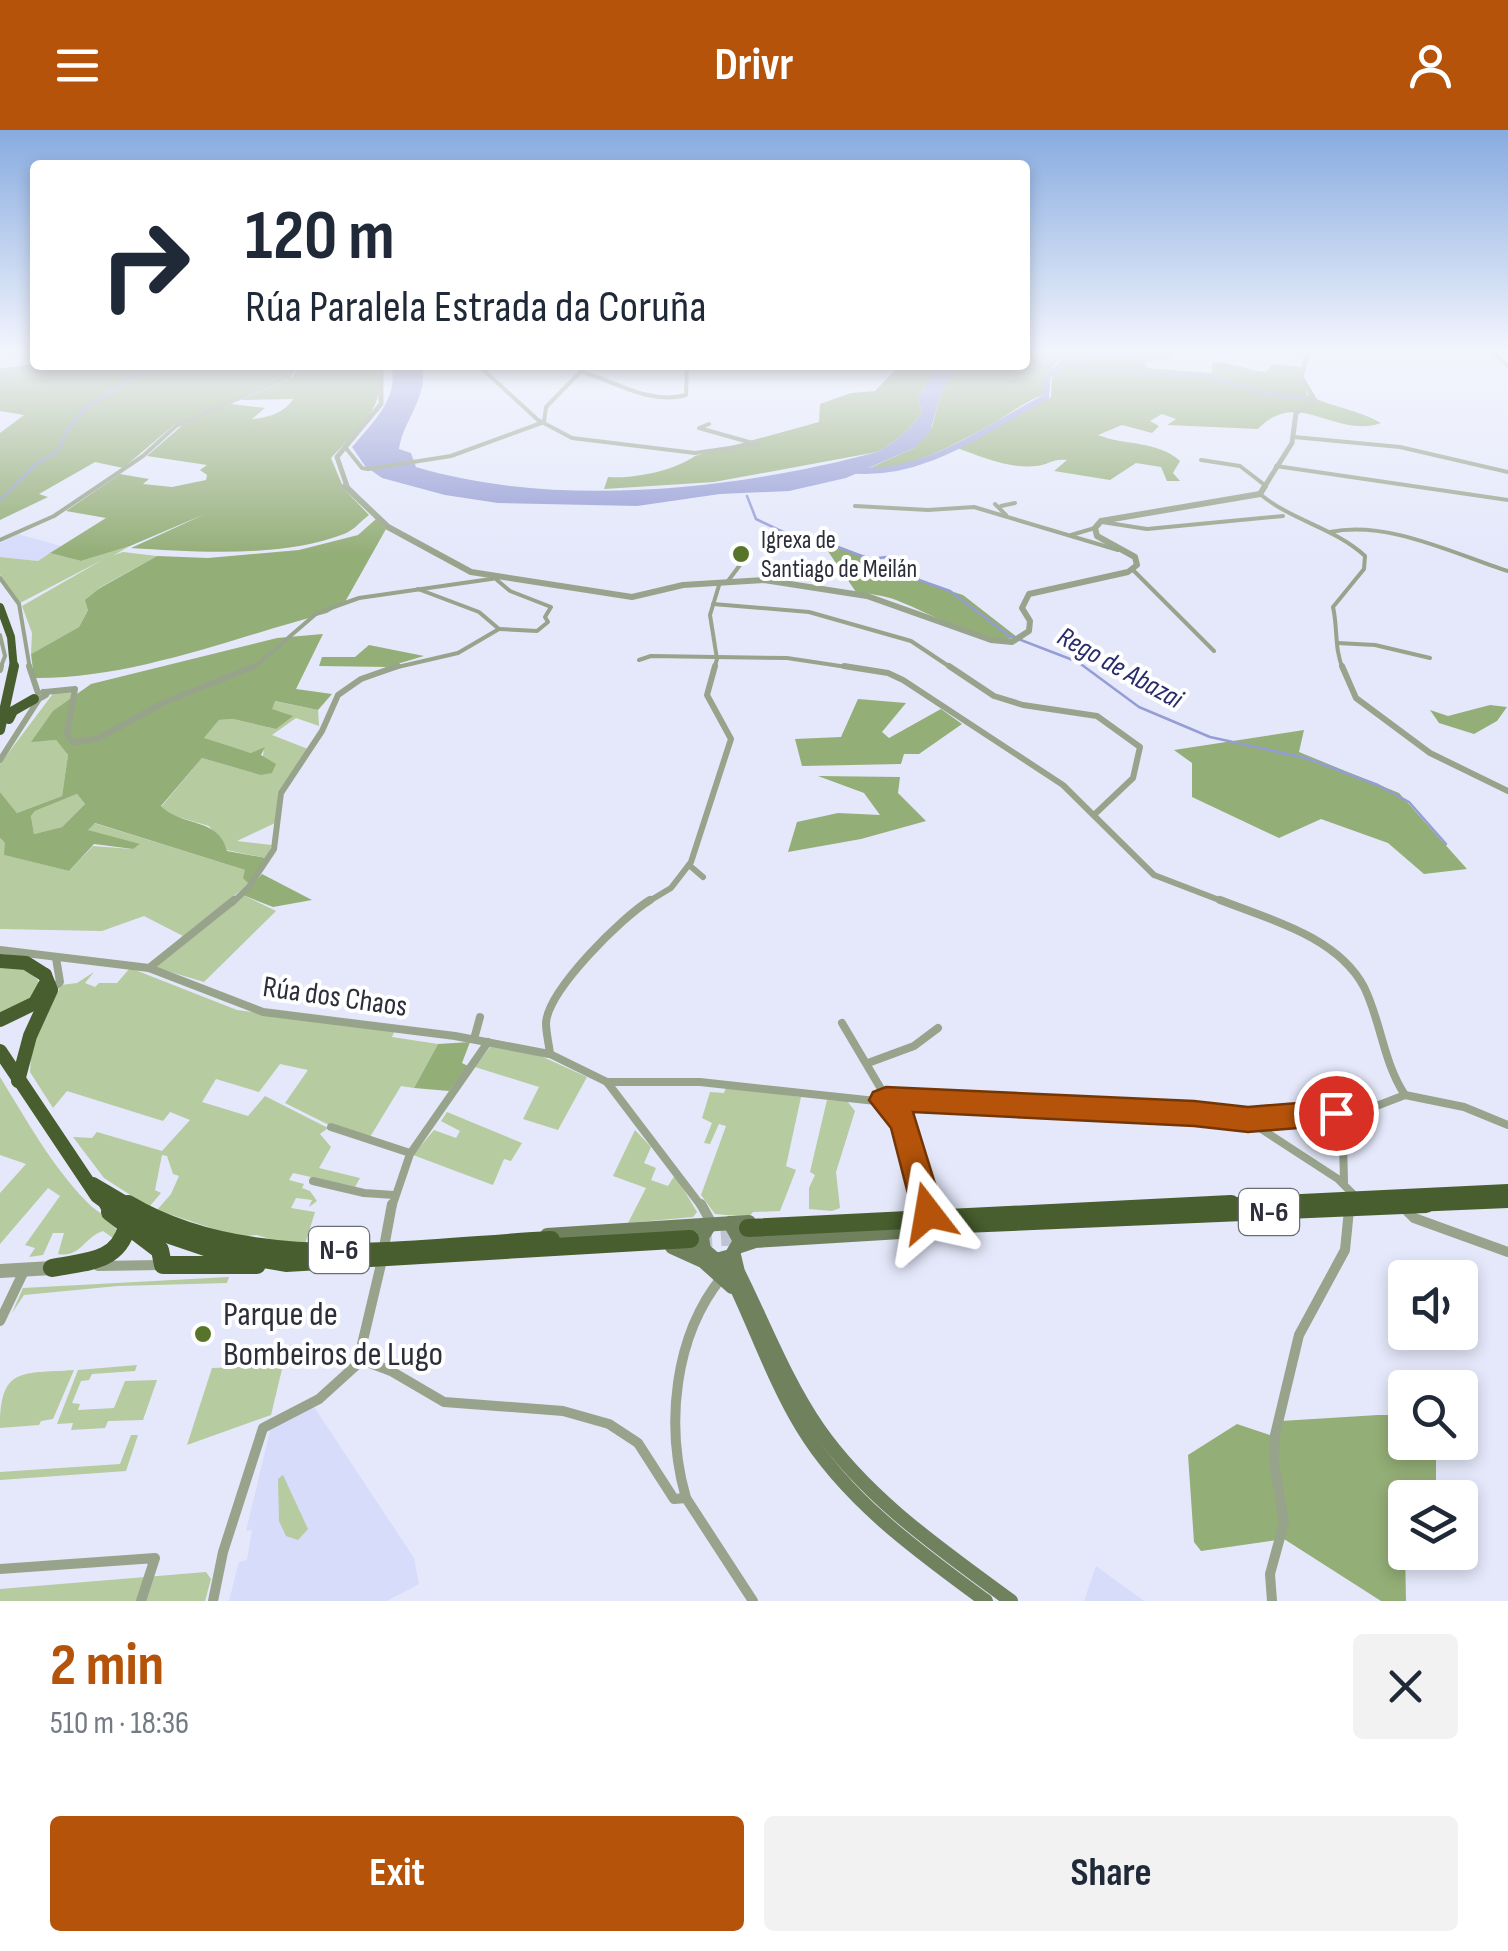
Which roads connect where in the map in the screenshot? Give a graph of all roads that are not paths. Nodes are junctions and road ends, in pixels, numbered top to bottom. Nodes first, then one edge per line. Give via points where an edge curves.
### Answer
1 (195, 418) edge
2 (370, 418) edge
3 (538, 418) edge
4 (545, 418) edge
5 (1296, 418) edge
6 (544, 422) junction
7 (709, 424) dead end
8 (1294, 437) junction
9 (345, 448) junction
10 (1201, 460) dead end
11 (1274, 466) junction
12 (1508, 472) edge
13 (1266, 486) junction
14 (1260, 494) junction
15 (1508, 500) edge
16 (1016, 504) dead end
17 (855, 506) dead end
18 (1287, 515) junction
19 (1005, 516) junction
20 (1098, 524) junction
21 (1329, 533) junction
22 (1070, 536) junction
23 (0, 540) edge
24 (1124, 552) junction
25 (744, 561) dead end
26 (1132, 569) junction
27 (1508, 570) edge
28 (497, 579) junction
29 (2, 581) edge
30 (724, 582) junction
31 (418, 589) junction
32 (712, 604) junction
33 (0, 607) edge
34 (499, 629) junction
35 (0, 636) edge
36 (1336, 643) junction
37 (1214, 652) dead end
38 (1430, 658) dead end
39 (717, 659) junction
40 (639, 660) dead end
41 (0, 670) edge
42 (14, 680) junction
43 (11, 692) junction
44 (38, 696) junction
45 (0, 707) edge
46 (0, 730) edge
47 (0, 760) edge
48 (1508, 792) edge
49 (1095, 814) junction
50 (689, 865) junction
51 (703, 877) dead end
52 (0, 950) edge
53 (56, 958) junction
54 (0, 961) edge
55 (149, 968) junction
56 (45, 975) junction
57 (51, 990) junction
58 (480, 1017) dead end
59 (0, 1020) edge
60 (842, 1024) dead end
61 (938, 1028) dead end
62 (474, 1040) junction
63 (488, 1042) junction
64 (0, 1052) edge
65 (550, 1054) junction
66 (868, 1063) junction
67 (18, 1081) junction
68 (608, 1082) junction
69 (1405, 1095) junction
70 (885, 1100) junction
71 (1336, 1113) junction
72 (1248, 1120) junction
73 (1508, 1124) edge
74 (331, 1127) dead end
75 (410, 1154) junction
76 (83, 1176) junction
77 (313, 1180) dead end
78 (1344, 1182) junction
79 (1508, 1191) edge
80 (394, 1195) junction
81 (1508, 1201) edge
82 (1353, 1203) junction
83 (107, 1205) junction
84 (1402, 1206) junction
85 (928, 1213) junction
86 (1027, 1217) junction
87 (730, 1223) junction
88 (711, 1225) junction
89 (126, 1227) junction
90 (690, 1236) tunnel mouth
91 (743, 1241) junction
92 (672, 1247) junction
93 (461, 1249) junction
94 (704, 1250) junction
95 (1508, 1252) edge
96 (383, 1253) junction
97 (716, 1260) junction
98 (286, 1263) junction
99 (163, 1265) junction
100 (52, 1268) junction
101 (25, 1270) junction
102 (3, 1271) edge
103 (723, 1276) junction
104 (0, 1284) edge
105 (744, 1301) junction
106 (0, 1322) edge
107 (362, 1360) junction
108 (686, 1498) junction
109 (0, 1569) edge
110 (141, 1601) edge
111 (213, 1601) edge
112 (753, 1601) edge
113 (986, 1601) edge
114 (1011, 1601) edge
115 (1272, 1601) edge

1 - 23 street via 54,516
2 - 9 street
3 - 6 street
4 - 6 street
5 - 8 street
6 - 7 street via 572,438 669,451 758,444 699,428
6 - 9 street via 423,461 366,468
8 - 11 street
8 - 12 street via 1400,446
9 - 28 street via 336,467 369,511 458,568
10 - 13 street via 1240,466
11 - 13 street
11 - 15 street
13 - 14 street
14 - 18 street
14 - 20 street
16 - 19 street via 998,505
17 - 19 street via 974,507
18 - 20 street via 1168,529
18 - 21 street
19 - 22 street
20 - 22 street
20 - 24 street via 1101,540
21 - 27 street via 1342,527 1376,532
21 - 36 street via 1366,560 1333,607
22 - 24 street
24 - 26 street via 1138,560
25 - 30 street
26 - 30 street via 1029,594 1022,608 1030,631 1012,642 867,596 764,580
26 - 37 street
28 - 30 street via 632,597
28 - 31 street
28 - 34 street via 552,607 536,631
29 - 44 street via 26,624
30 - 32 street
31 - 34 street via 478,612
31 - 44 street via 316,613 251,670 164,702 88,742 73,742 68,734 75,689
32 - 39 street
32 - 49 street via 810,612 911,641 994,696 1102,719 1140,747 1133,778
33 - 42 highway via 14,639
34 - 55 street via 458,653 392,668 338,694 282,793 267,862 226,908
35 - 41 street
36 - 38 street
36 - 48 street via 1361,702 1430,753
39 - 40 street
39 - 49 street via 787,658 888,673 1064,785
39 - 50 street via 707,695 732,739
42 - 43 highway
42 - 44 highway via 24,693
43 - 45 street
43 - 46 highway
44 - 46 highway
44 - 47 street via 40,704
49 - 69 street via 1154,876 1298,930 1350,965
50 - 51 street
50 - 65 street via 671,888 627,914 561,991 546,1020
52 - 53 street, Rúa dos Chaos
53 - 55 street, Rúa dos Chaos
53 - 57 street via 60,982
54 - 56 highway
55 - 62 street, Rúa dos Chaos via 262,1012
56 - 57 highway
56 - 59 highway via 45,990 35,1003
57 - 67 highway
58 - 62 street
60 - 66 street
61 - 66 street via 914,1046
62 - 63 street, Rúa dos Chaos
63 - 65 street, Rúa dos Chaos
63 - 75 street
64 - 67 highway, N-6
65 - 68 street, Rúa dos Chaos
66 - 70 street
67 - 76 highway, N-6
68 - 70 street via 700,1082
68 - 88 street via 693,1190
69 - 71 street
69 - 73 street
70 - 72 street
70 - 85 street via 904,1121
71 - 72 street
71 - 78 street
72 - 78 street
74 - 75 street
75 - 80 street
76 - 83 highway, N-6
76 - 96 highway, N-6 via 135,1208 214,1238 299,1252
77 - 80 street
78 - 82 street
79 - 82 highway, N-6
80 - 96 street
81 - 84 highway, N-6
82 - 84 highway, N-6
82 - 86 highway, N-6
82 - 115 street via 1345,1250 1299,1336 1278,1418 1274,1462 1284,1523 1270,1574
83 - 89 highway
83 - 98 highway, N-6 via 217,1251
84 - 95 street via 1414,1218
85 - 86 main road
85 - 87 main road
86 - 91 highway, N-6
87 - 88 main road
87 - 91 main road
88 - 93 main road
88 - 94 main road via 702,1237
89 - 99 highway via 160,1250
89 - 100 highway via 122,1244 106,1258
90 - 93 highway, N-6
91 - 97 main road
91 - 114 main road via 738,1272 820,1432 910,1524
92 - 93 main road
92 - 94 main road
92 - 103 main road
93 - 96 highway, N-6
94 - 97 main road
96 - 98 highway, N-6
96 - 107 street
97 - 105 main road
98 - 99 highway, N-6
99 - 100 street
100 - 101 street
101 - 102 street
101 - 106 street
102 - 104 street
103 - 105 main road
103 - 108 street via 682,1344 680,1467
105 - 113 main road via 814,1445 904,1536
107 - 108 street via 445,1402 556,1408 609,1423 634,1438 674,1500
107 - 111 street via 319,1399 263,1428
108 - 112 street
109 - 110 street via 154,1558

